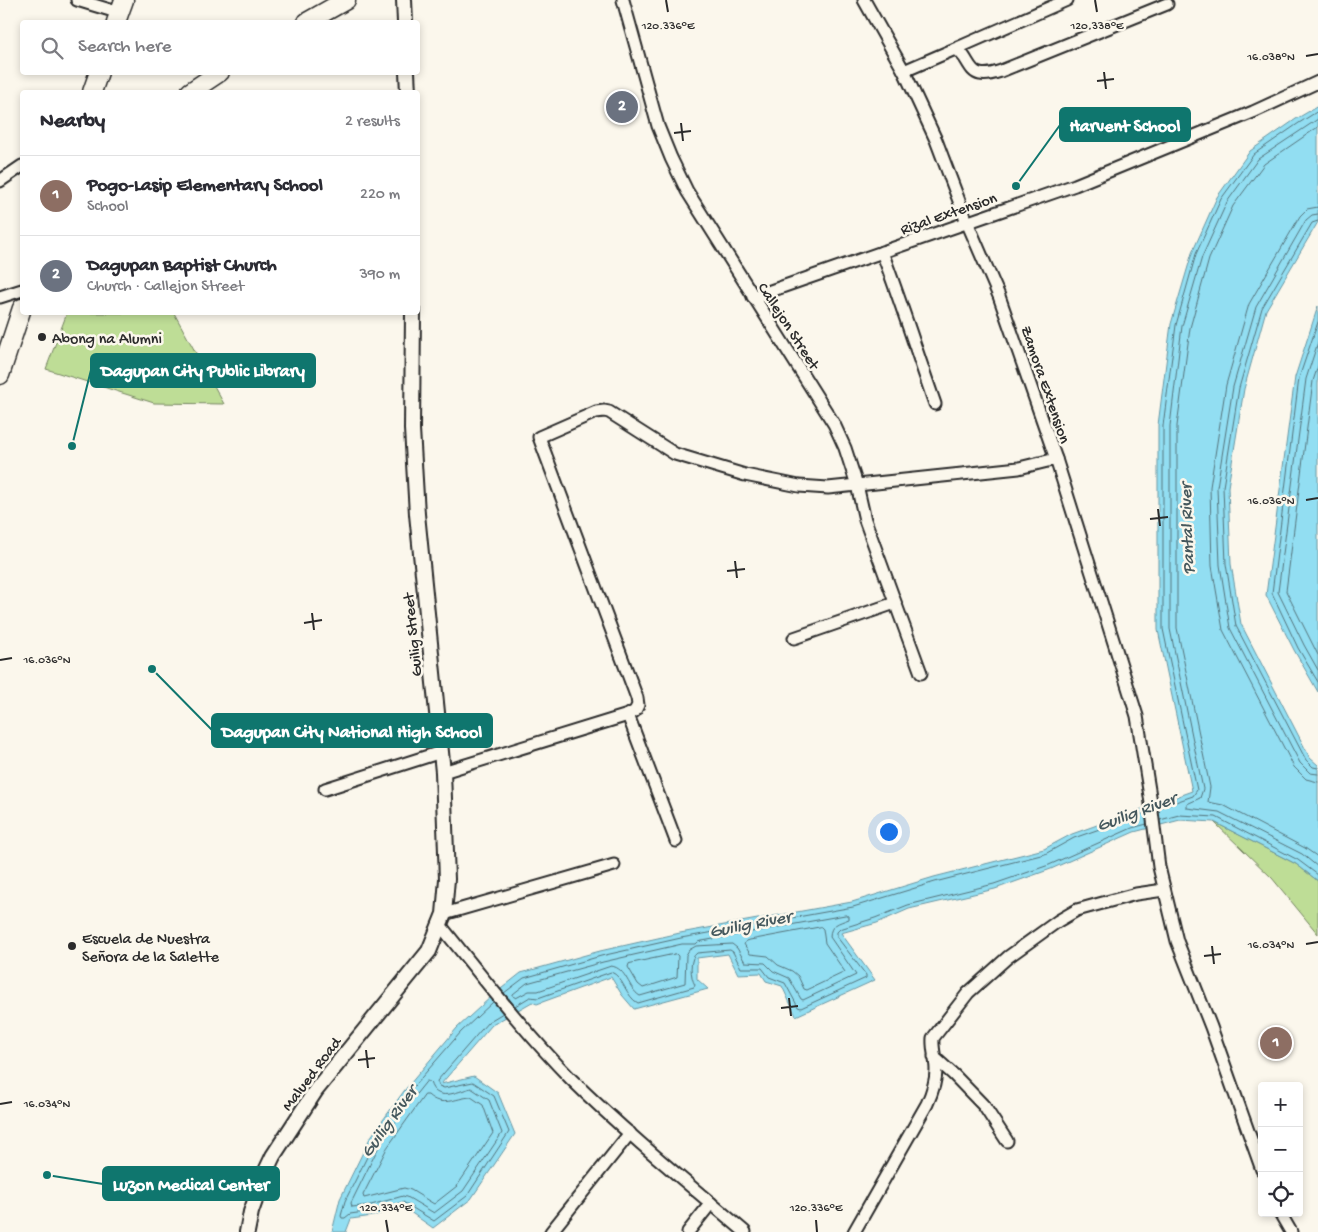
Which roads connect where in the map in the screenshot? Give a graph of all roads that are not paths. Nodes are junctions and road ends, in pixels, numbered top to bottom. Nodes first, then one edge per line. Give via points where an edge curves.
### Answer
1 (77, 0) edge
2 (346, 0) edge
3 (404, 0) edge
4 (623, 0) edge
5 (864, 0) edge
6 (1067, 0) edge
7 (1167, 4) dead end
8 (120, 12) edge
9 (311, 20) edge
10 (405, 20) edge
11 (955, 49) junction
12 (904, 71) junction
13 (97, 75) edge
14 (216, 75) edge
15 (407, 75) edge
16 (1318, 82) edge
17 (93, 90) edge
18 (193, 90) edge
19 (408, 90) edge
20 (20, 167) edge
21 (0, 181) edge
22 (967, 222) junction
23 (882, 252) junction
24 (20, 291) edge
25 (0, 297) edge
26 (753, 297) junction
27 (20, 314) edge
28 (413, 315) edge
29 (0, 375) edge
30 (936, 404) dead end
31 (1056, 459) junction
32 (857, 485) junction
33 (895, 603) junction
34 (794, 638) dead end
35 (921, 673) dead end
36 (628, 714) junction
37 (441, 752) junction
38 (443, 772) junction
39 (325, 789) dead end
40 (676, 841) dead end
41 (614, 865) dead end
42 (1164, 890) junction
43 (442, 920) junction
44 (429, 951) joint
45 (934, 1058) junction
46 (630, 1133) junction
47 (1007, 1141) dead end
48 (1258, 1159) edge
49 (711, 1203) junction
50 (1282, 1217) edge
51 (246, 1232) edge
52 (550, 1232) edge
53 (688, 1232) edge
54 (745, 1232) edge
55 (854, 1232) edge
56 (1291, 1232) edge

1 - 8 street
2 - 9 main road
3 - 10 street
4 - 26 street, Callejon Street via 658,126 671,158 687,191
5 - 12 street, Zamora Extension
6 - 11 street
7 - 11 street via 989,74 974,72 961,51
11 - 12 street
12 - 22 street, Zamora Extension via 936,140
13 - 17 main road
14 - 18 main road
15 - 19 street
16 - 22 street, Rizal Extension via 1076,185
20 - 21 street
22 - 23 street, Rizal Extension
22 - 31 street, Zamora Extension via 999,296
23 - 26 street, Rizal Extension
23 - 30 street
24 - 25 street
26 - 32 street, Callejon Street via 834,424
27 - 29 main road
28 - 37 street, Guilig Street via 412,429 416,514
31 - 32 street via 1019,468
31 - 42 street, Zamora Extension via 1137,716
32 - 33 street, Callejon Street
32 - 36 street via 799,486 744,475 675,454 604,411 539,436 637,698 636,711
33 - 34 street
33 - 35 street, Callejon Street
36 - 38 street
36 - 40 street
37 - 38 street, Guilig Street
37 - 39 street
38 - 43 street, Guilig Street via 448,879
41 - 43 street
42 - 45 street via 1077,910 1058,920 994,968 968,993 933,1038
42 - 48 street, Zamora Extension via 1177,941
43 - 44 street, Guilig Street
43 - 46 street via 521,1025 571,1079
44 - 51 street, Malued Road via 316,1090 289,1131 264,1176
45 - 47 street via 984,1106
45 - 55 street via 935,1083 927,1104
46 - 49 street
46 - 52 street
49 - 53 street
49 - 54 street
50 - 56 street

